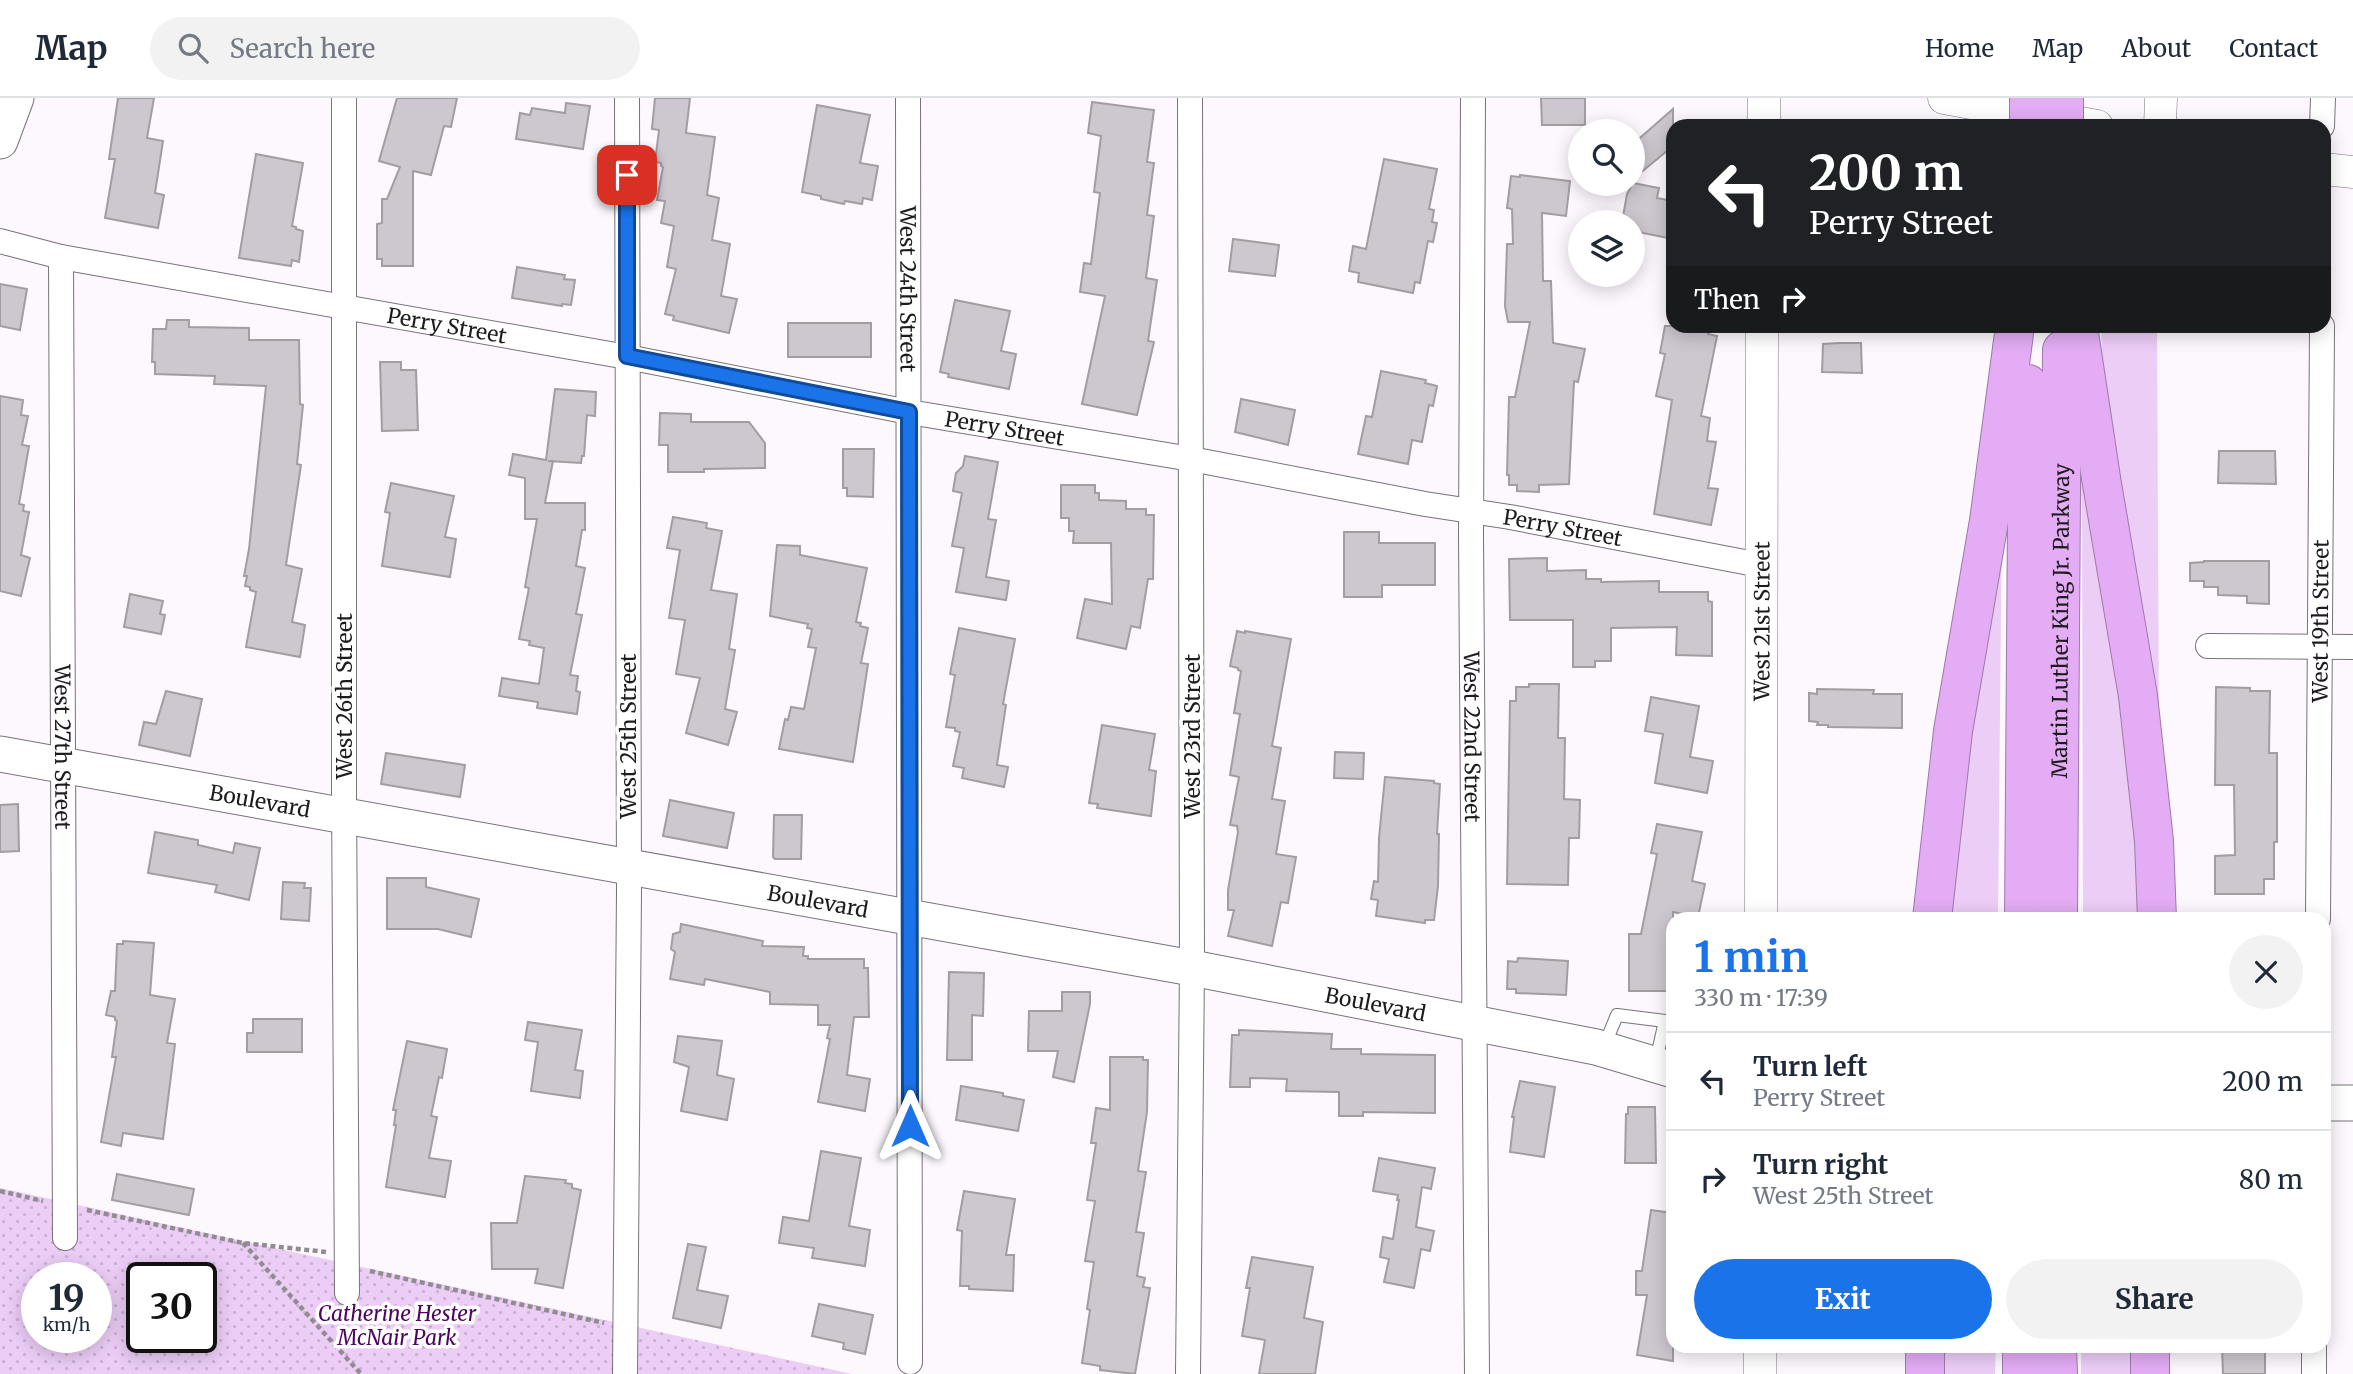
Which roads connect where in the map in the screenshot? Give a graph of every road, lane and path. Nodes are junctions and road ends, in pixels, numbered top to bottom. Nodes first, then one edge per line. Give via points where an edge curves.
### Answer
1 (16, 98) edge
2 (344, 98) edge
3 (627, 98) edge
4 (908, 98) edge
5 (1190, 98) edge
6 (1473, 98) edge
7 (1764, 98) edge
8 (1944, 98) edge
9 (2029, 98) edge
10 (2064, 98) edge
11 (2161, 98) edge
12 (2323, 98) edge
13 (1764, 119) edge
14 (2029, 119) edge
15 (2059, 119) edge
16 (2064, 119) edge
17 (2160, 119) edge
18 (2322, 119) edge
19 (0, 141) edge
20 (2331, 170) edge
21 (2353, 172) edge
22 (0, 241) edge
23 (61, 257) junction
24 (345, 307) junction
25 (1762, 333) edge
26 (2014, 333) edge
27 (2028, 333) edge
28 (2063, 333) edge
29 (2079, 333) edge
30 (2322, 333) edge
31 (627, 356) junction
32 (909, 412) junction
33 (1191, 459) junction
34 (1471, 511) junction
35 (1760, 565) junction
36 (2208, 646) dead end
37 (2320, 647) junction
38 (2353, 647) edge
39 (0, 754) edge
40 (62, 766) junction
41 (345, 816) junction
42 (629, 866) junction
43 (1761, 912) edge
44 (1934, 912) edge
45 (2025, 912) edge
46 (2058, 912) edge
47 (2157, 912) edge
48 (2318, 912) edge
49 (910, 916) junction
50 (1192, 968) junction
51 (1666, 1021) edge
52 (1476, 1023) junction
53 (1603, 1049) junction
54 (1666, 1049) edge
55 (1664, 1068) edge
56 (2331, 1103) edge
57 (2353, 1103) edge
58 (0, 1191) edge
59 (47, 1202) dead end
60 (79, 1208) dead end
61 (65, 1238) dead end
62 (243, 1243) junction
63 (329, 1252) dead end
64 (366, 1270) dead end
65 (347, 1293) dead end
66 (604, 1323) dead end
67 (1760, 1353) edge
68 (1925, 1353) edge
69 (2022, 1353) edge
70 (2057, 1353) edge
71 (2150, 1353) edge
72 (2314, 1353) edge
73 (911, 1362) dead end
74 (361, 1374) edge
75 (625, 1374) edge
76 (1188, 1374) edge
77 (1477, 1374) edge
78 (1760, 1374) edge
79 (1925, 1374) edge
80 (2022, 1374) edge
81 (2058, 1374) edge
82 (2150, 1374) edge
83 (2314, 1374) edge

1 - 19 main road
2 - 24 street, West 26th Street
3 - 31 street, West 25th Street
4 - 32 street, West 24th Street
5 - 33 street, West 23rd Street
6 - 34 street, West 22nd Street
7 - 13 street
8 - 15 street
9 - 14 highway, bridge
10 - 16 highway, bridge
11 - 17 street
12 - 18 street
20 - 21 street
22 - 23 street, Perry Street
23 - 24 street, Perry Street
23 - 40 street, West 27th Street
24 - 31 street, Perry Street
24 - 41 street, West 26th Street
25 - 35 street, West 21st Street
26 - 44 highway via 1989,521 1953,731
27 - 45 highway, Martin Luther King Jr. Parkway
28 - 46 highway, Martin Luther King Jr. Parkway
29 - 47 highway via 2139,708
30 - 37 street, West 19th Street
31 - 32 street, Perry Street
31 - 42 street, West 25th Street
32 - 33 street, Perry Street
32 - 49 street, West 24th Street
33 - 34 street, Perry Street
33 - 50 street, West 23rd Street
34 - 35 street, Perry Street
34 - 52 street, West 22nd Street
35 - 43 street, West 21st Street
36 - 37 street
37 - 38 street
37 - 48 street, West 19th Street
39 - 40 main road, Boulevard
40 - 41 main road, Boulevard
40 - 61 street, West 27th Street
41 - 42 main road, Boulevard
41 - 65 street, West 26th Street
42 - 49 main road, Boulevard
42 - 75 street, West 25th Street
49 - 50 main road, Boulevard
49 - 73 street, West 24th Street
50 - 52 main road, Boulevard
50 - 76 street, West 23rd Street
51 - 53 lane via 1617,1014
52 - 53 main road, Boulevard
52 - 77 street, West 22nd Street
53 - 55 main road, Boulevard
54 - 55 lane
56 - 57 main road
58 - 59 path
60 - 62 path
62 - 63 path
62 - 74 path
64 - 66 path
67 - 78 street
68 - 79 highway
69 - 80 highway
70 - 81 highway
71 - 82 highway
72 - 83 street

